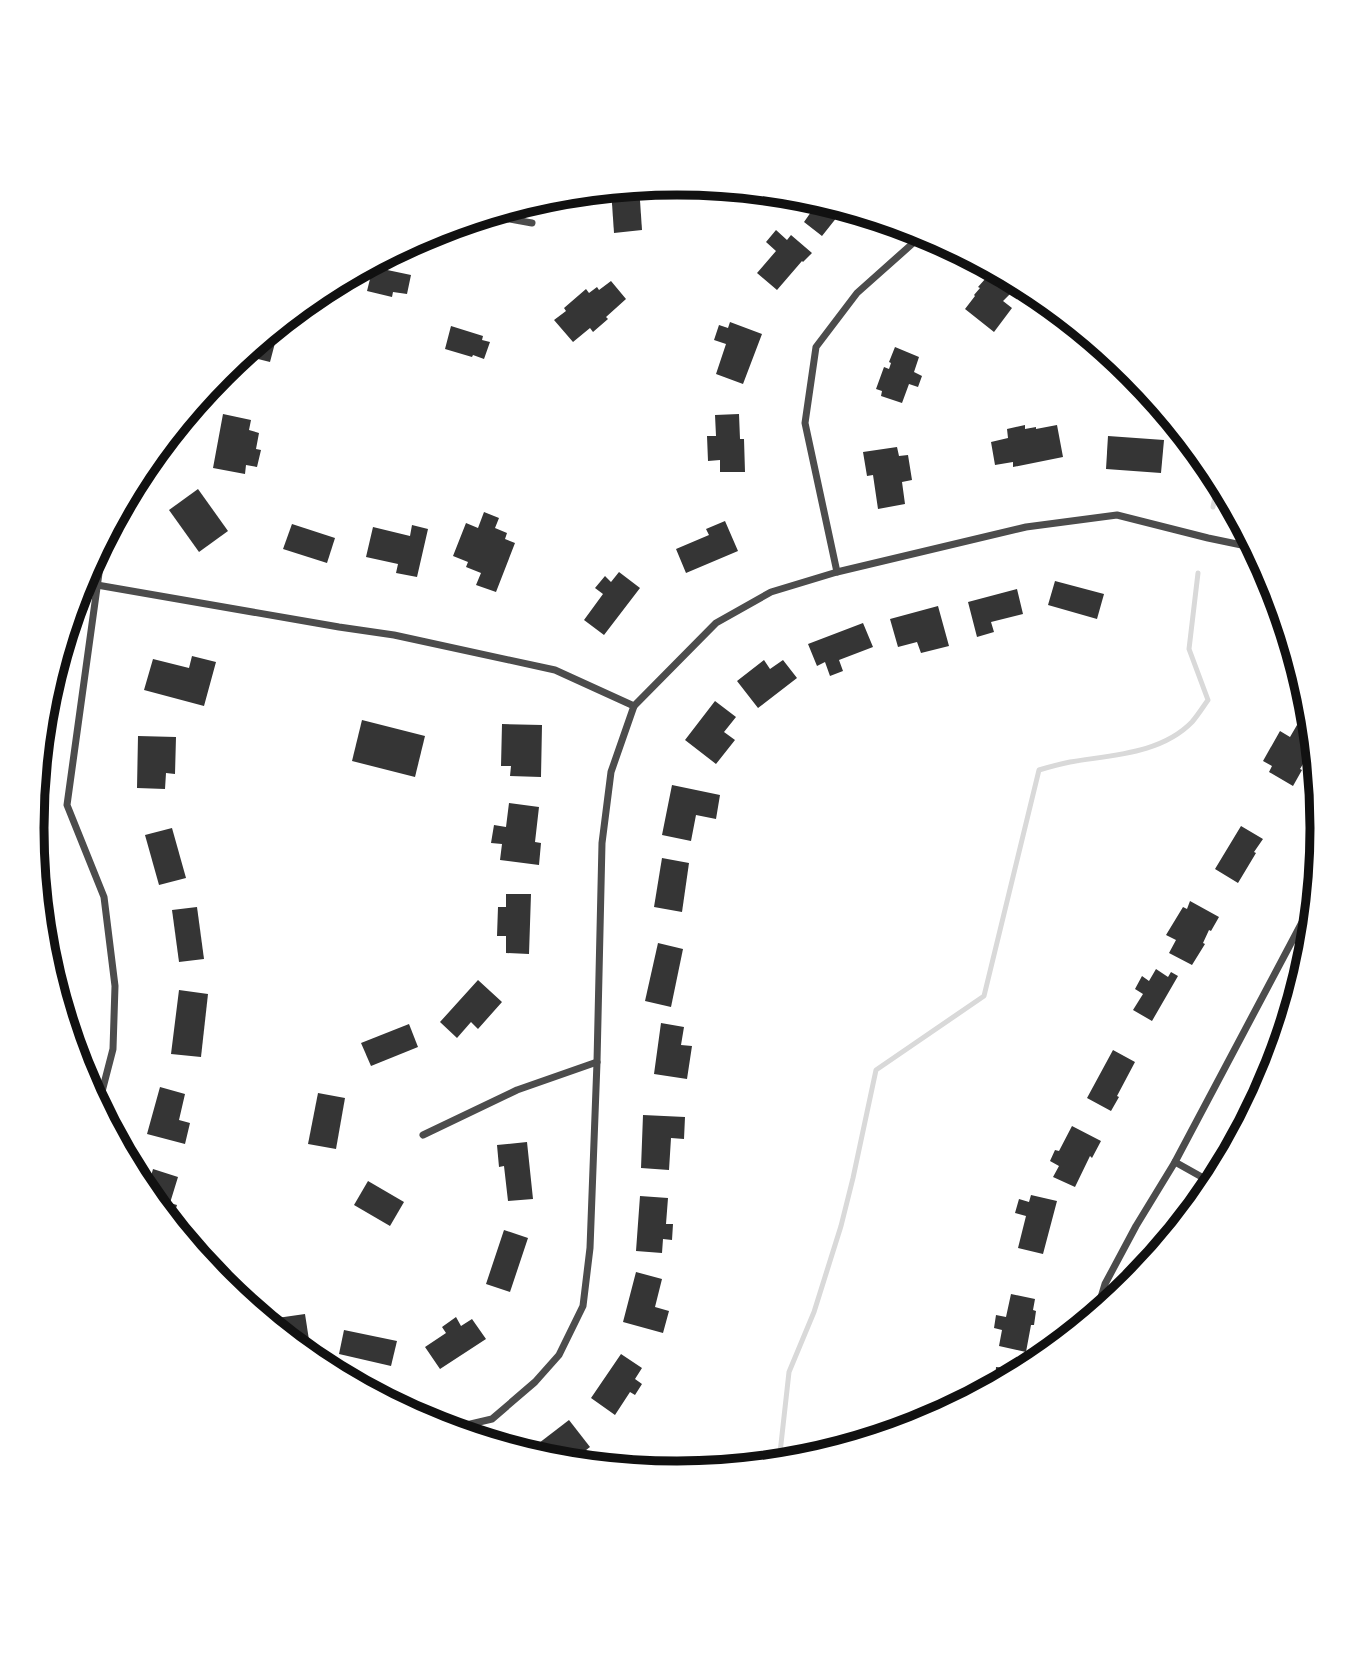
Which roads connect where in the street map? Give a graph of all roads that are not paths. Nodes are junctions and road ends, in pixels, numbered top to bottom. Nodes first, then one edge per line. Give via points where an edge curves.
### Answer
1 (506, 218) edge
2 (532, 223) dead end
3 (915, 241) edge
4 (1244, 545) edge
5 (99, 570) edge
6 (837, 572) junction
7 (97, 585) junction
8 (634, 706) junction
9 (1305, 917) edge
10 (597, 1062) junction
11 (102, 1093) edge
12 (423, 1135) dead end
13 (1175, 1162) junction
14 (1205, 1179) edge
15 (1100, 1300) edge
16 (465, 1425) edge

1 - 2 street
3 - 6 street via 857,293 816,347 805,423
4 - 6 street via 1117,515 1026,527
5 - 7 street
6 - 8 street via 771,592 716,623
7 - 8 street via 394,635 555,670
7 - 11 street via 67,805 104,897 115,986 113,1049
8 - 10 street via 611,772 602,844
9 - 13 street
10 - 12 street via 517,1090
10 - 16 street via 590,1248 583,1306 559,1355 535,1382 492,1419
13 - 14 street
13 - 15 street via 1136,1226

